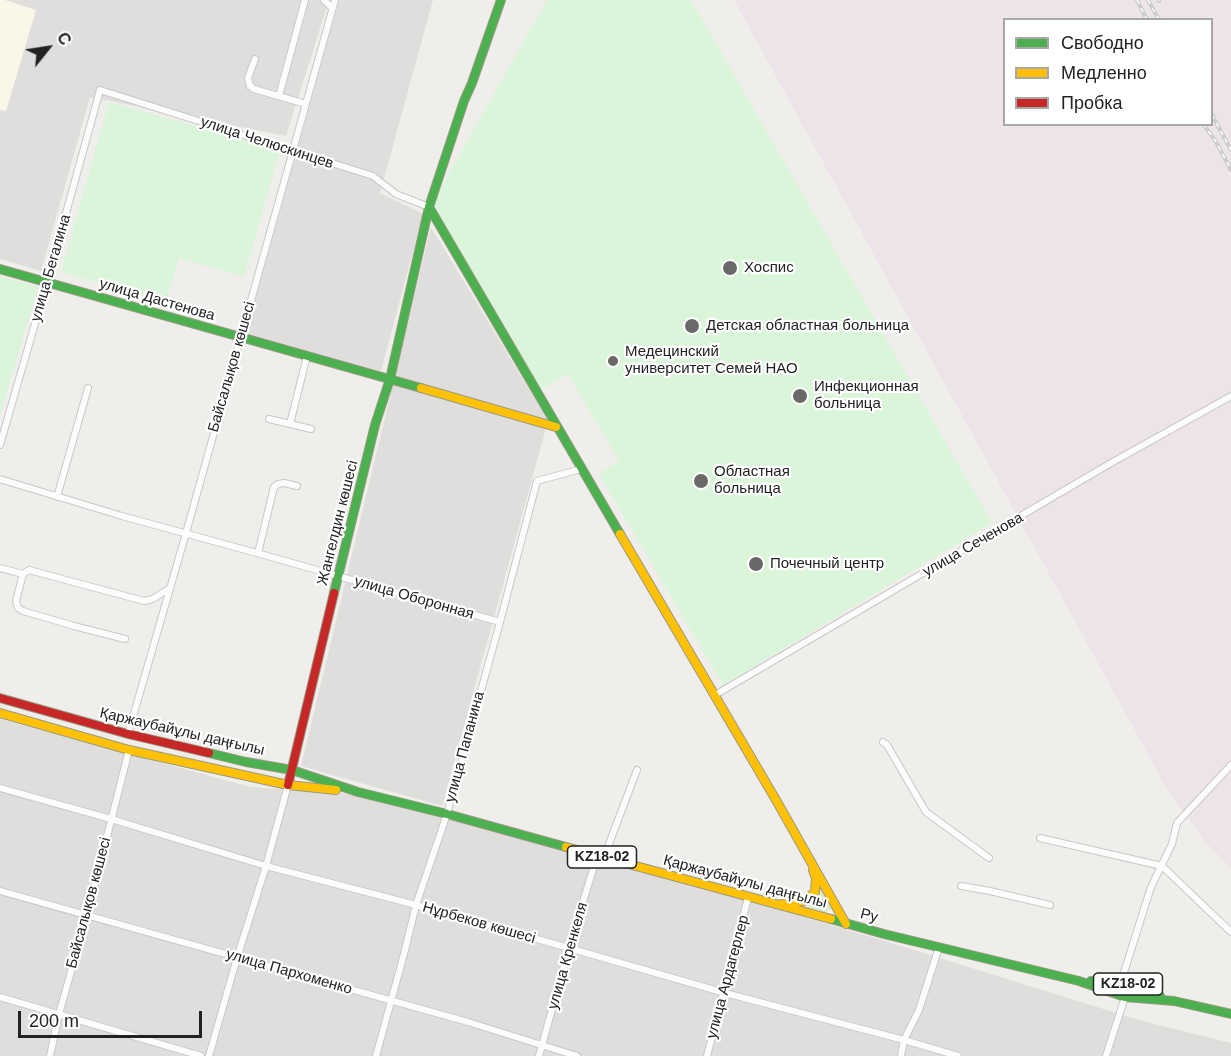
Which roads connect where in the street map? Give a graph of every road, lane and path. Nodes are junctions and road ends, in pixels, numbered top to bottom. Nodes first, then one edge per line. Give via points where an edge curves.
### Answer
1 (304, 0) edge
2 (324, 0) edge
3 (335, 0) edge
4 (501, 0) edge
5 (332, 8) junction
6 (255, 59) dead end
7 (100, 90) joint
8 (279, 96) junction
9 (306, 104) junction
10 (293, 150) junction
11 (429, 207) junction
12 (0, 269) edge
13 (47, 282) junction
14 (240, 338) junction
15 (307, 356) junction
16 (390, 379) junction
17 (88, 388) dead end
18 (1231, 396) edge
19 (269, 419) dead end
20 (290, 424) junction
21 (556, 427) junction
22 (311, 429) dead end
23 (0, 445) edge
24 (581, 469) junction
25 (0, 479) edge
26 (297, 486) dead end
27 (57, 496) junction
28 (186, 533) junction
29 (258, 553) junction
30 (0, 568) edge
31 (23, 574) junction
32 (339, 576) junction
33 (170, 588) junction
34 (500, 622) junction
35 (125, 639) dead end
36 (715, 694) junction
37 (0, 698) edge
38 (0, 713) edge
39 (128, 734) junction
40 (883, 742) dead end
41 (129, 750) junction
42 (1231, 765) edge
43 (292, 770) junction
44 (637, 770) dead end
45 (288, 785) junction
46 (0, 788) edge
47 (358, 792) junction
48 (447, 814) junction
49 (111, 819) junction
50 (1040, 838) dead end
51 (807, 853) junction
52 (601, 856) junction
53 (989, 858) dead end
54 (266, 866) junction
55 (1162, 866) junction
56 (961, 886) dead end
57 (0, 891) edge
58 (748, 898) junction
59 (760, 901) junction
60 (833, 901) junction
61 (416, 905) junction
62 (1050, 905) dead end
63 (87, 915) junction
64 (846, 924) junction
65 (1231, 932) edge
66 (884, 934) junction
67 (939, 947) junction
68 (569, 948) junction
69 (237, 958) junction
70 (1079, 981) junction
71 (1118, 982) junction
72 (1133, 985) junction
73 (1112, 992) junction
74 (724, 993) junction
75 (1128, 996) junction
76 (0, 997) edge
77 (390, 1001) junction
78 (1174, 1001) junction
79 (1230, 1012) edge
80 (59, 1014) junction
81 (904, 1040) junction
82 (542, 1046) junction
83 (50, 1056) edge
84 (201, 1056) edge
85 (209, 1056) edge
86 (376, 1056) edge
87 (539, 1056) edge
88 (577, 1056) edge
89 (707, 1056) edge
90 (901, 1056) edge
91 (958, 1056) edge
92 (1106, 1056) edge

1 - 8 street
2 - 5 street
3 - 5 street, Байсалықов көшесі
4 - 11 main road, Жангелдин көшесі
5 - 9 street, Байсалықов көшесі
6 - 8 street via 248,78 250,86
7 - 10 street, улица Челюскинцев
7 - 13 street, улица Бегалина
8 - 9 street
9 - 10 street, Байсалықов көшесі
10 - 11 street, улица Челюскинцев via 373,176 396,194
10 - 14 street, Байсалықов көшесі
11 - 16 main road, Жангелдин көшесі
11 - 21 main road
12 - 13 main road, улица Дастенова
13 - 14 main road, улица Дастенова
13 - 23 street, улица Бегалина
14 - 15 main road, улица Дастенова
14 - 28 street, Байсалықов көшесі
15 - 16 main road, улица Дастенова
15 - 20 street
16 - 21 main road, улица Дастенова
16 - 32 main road, Жангелдин көшесі
17 - 27 street
18 - 36 street, улица Сеченова
19 - 20 street
20 - 22 street
21 - 24 main road
24 - 34 street, улица Папанина via 537,481
24 - 36 main road
25 - 27 street, улица Оборонная
26 - 29 street via 284,483 274,488
27 - 28 street, улица Оборонная
28 - 29 street, улица Оборонная
28 - 33 street, Байсалықов көшесі
29 - 32 street, улица Оборонная
30 - 31 street
31 - 33 street via 29,570 144,601
31 - 35 street via 18,608
32 - 34 street, улица Оборонная
32 - 43 main road, Жангелдин көшесі
33 - 39 street, Байсалықов көшесі
34 - 48 street, улица Папанина
36 - 51 main road
37 - 39 main road, Қаржаубайұлы даңғылы / KZ18-02
38 - 41 main road, Қаржаубайұлы даңғылы / KZ18-02
39 - 43 main road, Қаржаубайұлы даңғылы / KZ18-02
40 - 53 street via 926,812
41 - 45 main road, Қаржаубайұлы даңғылы / KZ18-02
41 - 49 street, Байсалықов көшесі
42 - 55 street via 1177,823
43 - 45 main road, Жангелдин көшесі
43 - 47 main road, Қаржаубайұлы даңғылы / KZ18-02
44 - 52 street, улица Кренкеля
45 - 47 main road, Қаржаубайұлы даңғылы / KZ18-02
45 - 54 street, Жангелдин көшесі
46 - 49 street, Нұрбеков көшесі
47 - 48 main road, Қаржаубайұлы даңғылы / KZ18-02
48 - 52 main road, Қаржаубайұлы даңғылы / KZ18-02
48 - 61 street, улица Папанина
49 - 54 street, Нұрбеков көшесі
49 - 63 street, Байсалықов көшесі
50 - 55 street
51 - 59 main road via 816,878 815,892 804,901 787,904
51 - 60 main road
52 - 58 main road, Қаржаубайұлы даңғылы / KZ18-02
52 - 68 street, улица Кренкеля
54 - 61 street, Нұрбеков көшесі
54 - 69 street, Жангелдин көшесі
55 - 65 street
55 - 71 street
56 - 62 street
57 - 63 street, улица Пархоменко
58 - 59 main road, Қаржаубайұлы даңғылы / KZ18-02
58 - 74 street, улица Ардагерлер
59 - 64 main road, Қаржаубайұлы даңғылы / KZ18-02
60 - 64 main road
60 - 66 main road via 854,922
61 - 68 street, Нұрбеков көшесі
61 - 77 street, улица Папанина
63 - 69 street, улица Пархоменко
63 - 80 street, Байсалықов көшесі
64 - 66 main road, Ру / KZ18-02
66 - 67 main road, KZ18-02
67 - 70 main road, KZ18-02
67 - 81 street via 919,1010
68 - 74 street, Нұрбеков көшесі
68 - 82 street, улица Кренкеля
69 - 77 street, улица Пархоменко
69 - 85 street, Жангелдин көшесі
70 - 71 main road, KZ18-02
70 - 73 main road, KZ18-02
71 - 72 main road, KZ18-02
71 - 73 main road, KZ18-02 via 1112,986
72 - 75 main road, KZ18-02
72 - 78 main road, KZ18-02
73 - 75 main road, KZ18-02
74 - 81 street, Нұрбеков көшесі
74 - 89 street, улица Ардагерлер
75 - 78 main road, KZ18-02
75 - 92 street
76 - 80 street
77 - 82 street, улица Пархоменко
77 - 86 street, улица Папанина
78 - 79 main road, KZ18-02
80 - 83 street, Байсалықов көшесі
80 - 84 street
81 - 90 street
81 - 91 street, Нұрбеков көшесі
82 - 87 street, улица Кренкеля
82 - 88 street, улица Пархоменко

